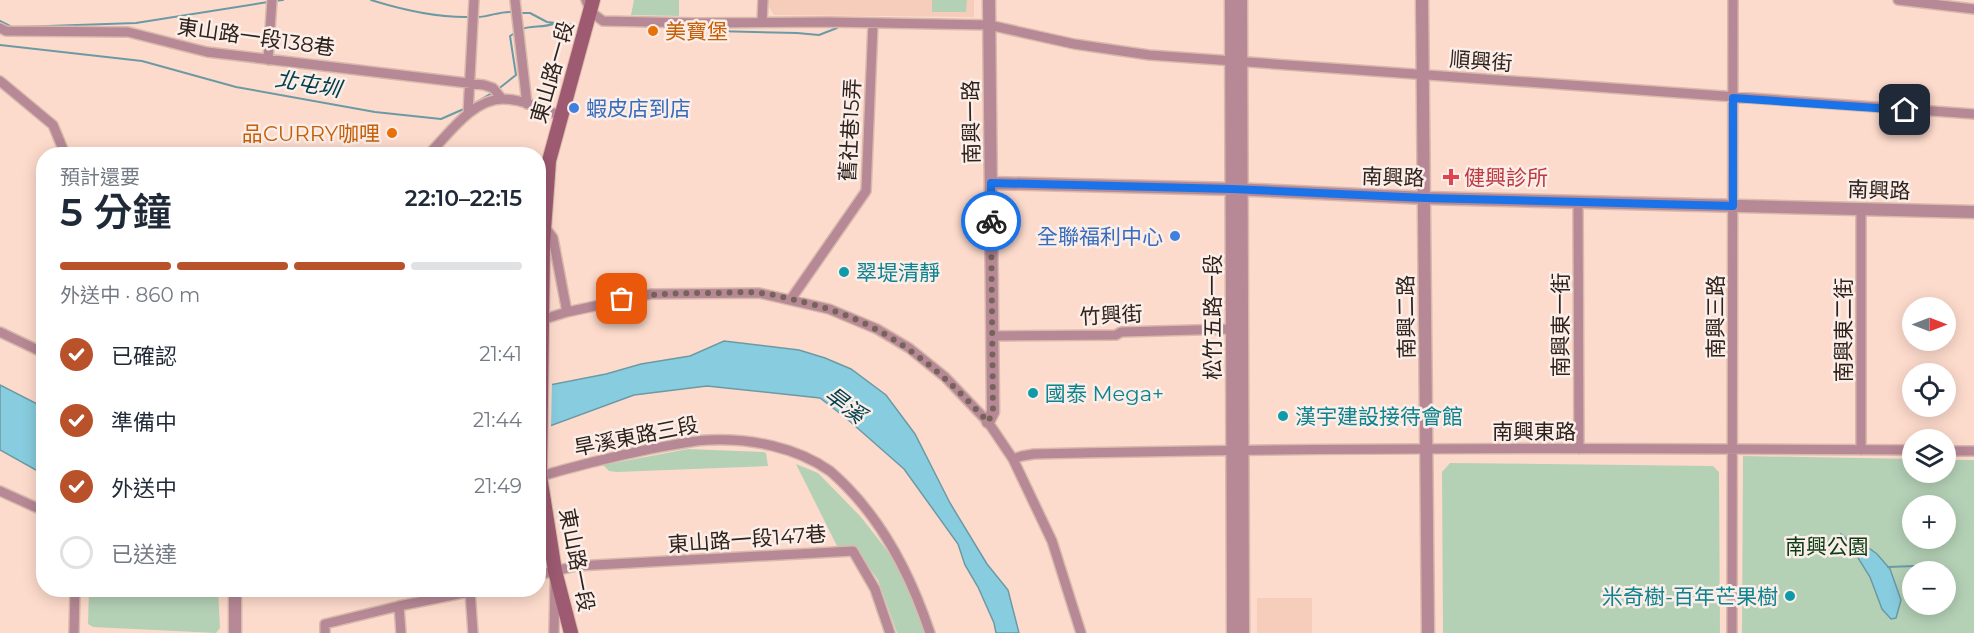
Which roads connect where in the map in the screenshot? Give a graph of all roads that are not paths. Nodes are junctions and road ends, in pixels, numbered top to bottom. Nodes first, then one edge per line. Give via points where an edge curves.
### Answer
1 (272, 0) edge
2 (474, 0) edge
3 (515, 0) edge
4 (763, 0) edge
5 (988, 0) edge
6 (1231, 0) edge
7 (1241, 0) edge
8 (1422, 0) edge
9 (1733, 0) edge
10 (1898, 0) edge
11 (590, 4) edge
12 (1974, 9) edge
13 (762, 22) junction
14 (873, 24) junction
15 (989, 26) junction
16 (0, 28) edge
17 (268, 60) junction
18 (1236, 61) junction
19 (1423, 75) junction
20 (0, 81) edge
21 (469, 82) junction
22 (1733, 98) junction
23 (502, 99) junction
24 (527, 104) junction
25 (468, 114) junction
26 (1974, 114) edge
27 (561, 116) junction
28 (61, 147) edge
29 (436, 147) edge
30 (991, 183) junction
31 (546, 186) edge
32 (1237, 190) junction
33 (1425, 198) junction
34 (1578, 202) junction
35 (1733, 206) junction
36 (1861, 210) junction
37 (1974, 213) edge
38 (546, 232) edge
39 (792, 299) junction
40 (567, 312) junction
41 (546, 318) edge
42 (1232, 329) junction
43 (0, 332) edge
44 (992, 336) junction
45 (36, 349) edge
46 (988, 422) junction
47 (1579, 449) junction
48 (1427, 450) junction
49 (1734, 450) junction
50 (1861, 450) junction
51 (1902, 450) edge
52 (1238, 451) junction
53 (1956, 451) edge
54 (1974, 451) edge
55 (1013, 459) junction
56 (546, 474) edge
57 (0, 491) edge
58 (36, 507) edge
59 (546, 518) edge
60 (555, 572) junction
61 (546, 574) edge
62 (75, 597) edge
63 (235, 597) edge
64 (441, 597) edge
65 (474, 597) edge
66 (399, 606) junction
67 (325, 629) edge
68 (74, 633) edge
69 (235, 633) edge
70 (401, 633) edge
71 (473, 633) edge
72 (554, 633) edge
73 (571, 633) edge
74 (890, 633) edge
75 (930, 633) edge
76 (1081, 633) edge
77 (1233, 633) edge
78 (1243, 633) edge
79 (1428, 633) edge
80 (1732, 633) edge

1 - 17 street
2 - 21 street
3 - 24 street
4 - 13 street
5 - 15 street, 南興一路
6 - 18 street, 松竹五路一段
7 - 18 street, 松竹五路一段
8 - 19 street, 南興二路
9 - 22 street, 南興三路
10 - 12 street
11 - 13 street, 順興街 via 603,21
11 - 27 main road, 東山路一段
13 - 14 street, 順興街
14 - 15 street, 順興街
14 - 39 street, 舊社巷15弄 via 866,191
15 - 18 street, 順興街 via 1110,50
15 - 30 street, 南興一路
16 - 17 street, 東山路一段138巷 via 6,32 128,32 207,52
17 - 21 street, 東山路一段138巷
18 - 19 street, 順興街
18 - 32 street, 松竹五路一段
19 - 22 street, 順興街
19 - 33 street, 南興二路
20 - 28 street via 52,126
21 - 23 street, 東山路一段138巷 via 493,88
21 - 25 street
22 - 26 street, 順興街
22 - 35 street, 南興三路
23 - 24 street
23 - 25 street
24 - 27 street
25 - 29 street
27 - 31 main road, 東山路一段
30 - 32 street, 南興路
30 - 44 street, 南興一路
32 - 33 street, 南興路
32 - 42 street, 松竹五路一段
32 - 52 street, 松竹五路一段
33 - 34 street, 南興路
33 - 48 street, 南興二路
34 - 35 street, 南興路
34 - 47 street, 南興東一街
35 - 36 street, 南興路
35 - 49 street, 南興三路
36 - 37 street, 南興路
36 - 50 street, 南興東二街
38 - 40 street via 553,238
39 - 40 street via 759,292 662,292
39 - 46 street via 843,314 909,348 945,377
40 - 41 street
42 - 44 street, 竹興街
42 - 52 street, 松竹五路一段
43 - 45 street
44 - 46 street, 南興一路 via 993,412
46 - 55 street
47 - 48 street, 南興東路
47 - 49 street, 南興東路
48 - 52 street, 南興東路
48 - 79 street, 南興二路
49 - 50 street, 南興東路
49 - 80 street, 南興三路
50 - 51 street, 南興東路
52 - 55 street, 南興東路 via 1034,454
52 - 77 street, 松竹五路一段
52 - 78 street, 松竹五路一段
53 - 54 street
55 - 76 street via 1052,541
56 - 75 street, 旱溪東路三段 via 708,440 743,441 794,452 831,472 877,523 900,559
57 - 58 street
59 - 60 main road, 東山路一段
60 - 61 street
60 - 72 street
60 - 73 main road, 東山路一段
60 - 74 street, 東山路一段147巷 via 576,566 853,551 875,589
62 - 68 street
63 - 69 street
64 - 66 street
65 - 71 street
66 - 67 street
66 - 70 street

